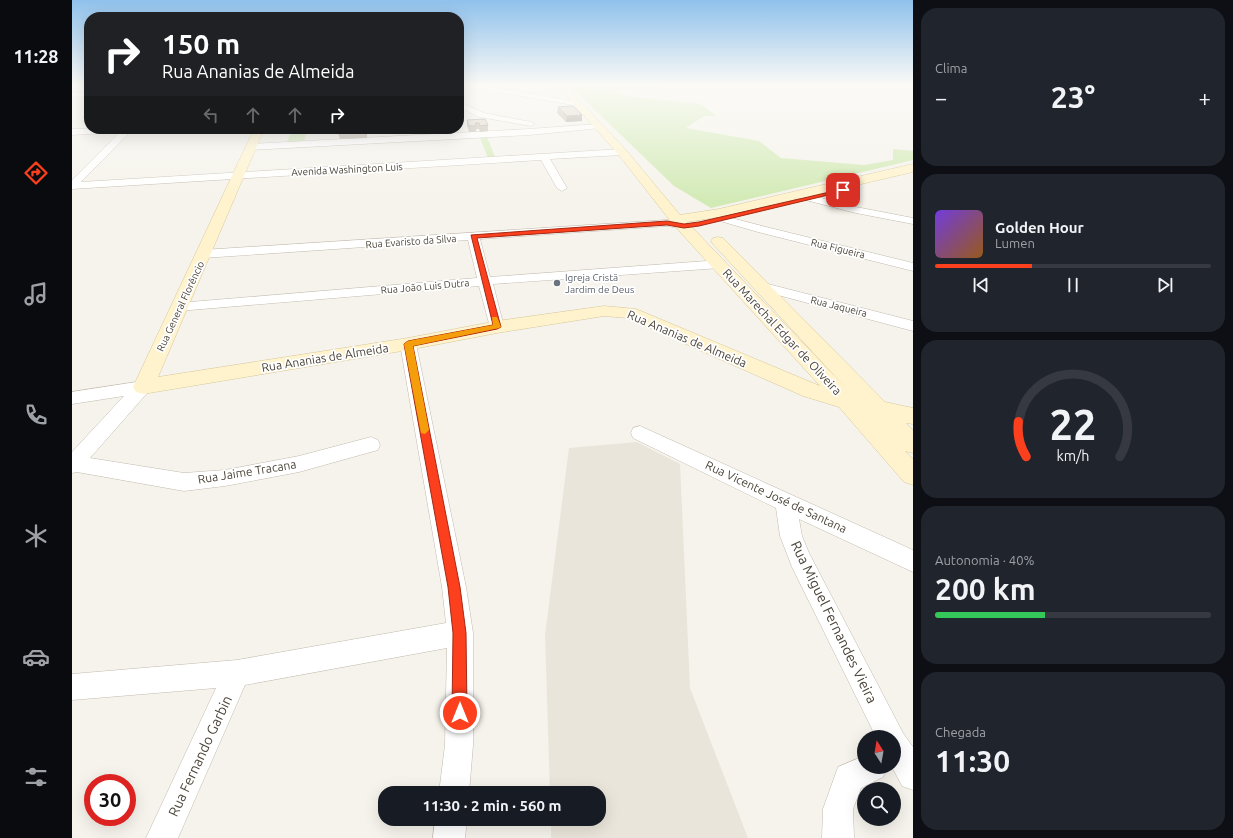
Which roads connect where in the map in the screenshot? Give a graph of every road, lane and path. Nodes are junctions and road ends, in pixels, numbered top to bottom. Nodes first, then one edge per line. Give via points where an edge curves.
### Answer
1 (525, 124) edge
2 (530, 124) edge
3 (597, 124) edge
4 (600, 127) junction
5 (559, 130) junction
6 (84, 131) edge
7 (541, 131) junction
8 (72, 132) edge
9 (123, 134) edge
10 (257, 134) edge
11 (251, 147) junction
12 (622, 152) junction
13 (544, 157) junction
14 (913, 168) edge
15 (913, 173) edge
16 (238, 175) junction
17 (72, 186) edge
18 (562, 188) dead end
19 (829, 194) junction
20 (804, 197) junction
21 (856, 210) junction
22 (740, 215) junction
23 (724, 219) junction
24 (913, 221) edge
25 (690, 225) junction
26 (762, 230) junction
27 (473, 236) junction
28 (203, 254) junction
29 (720, 264) junction
30 (913, 267) edge
31 (484, 281) junction
32 (764, 288) junction
33 (178, 307) junction
34 (913, 326) edge
35 (497, 327) junction
36 (408, 344) junction
37 (143, 387) junction
38 (854, 396) junction
39 (72, 398) edge
40 (878, 408) junction
41 (913, 408) edge
42 (913, 416) edge
43 (640, 433) dead end
44 (913, 444) edge
45 (372, 445) dead end
46 (73, 464) edge
47 (913, 475) edge
48 (786, 503) junction
49 (913, 561) edge
50 (460, 633) junction
51 (237, 674) junction
52 (72, 687) edge
53 (886, 730) edge
54 (858, 774) edge
55 (455, 786) edge
56 (450, 826) edge
57 (162, 838) edge
58 (449, 838) edge
59 (838, 838) edge

1 - 7 street
2 - 5 street
3 - 4 main road, Rua Marechal Edgar de Oliveira
4 - 5 street
4 - 12 main road, Rua Marechal Edgar de Oliveira
5 - 7 street
6 - 8 street
7 - 11 street
9 - 17 street
10 - 11 main road, Rua General Florêncio
11 - 16 main road, Rua General Florêncio
12 - 13 street, Avenida Washington Luis
12 - 25 main road, Rua Marechal Edgar de Oliveira via 651,188
13 - 16 street, Avenida Washington Luis
13 - 18 street
14 - 20 main road
15 - 19 main road
16 - 17 street, Avenida Washington Luis
16 - 28 main road, Rua General Florêncio
19 - 20 main road
19 - 21 street
20 - 21 street
20 - 22 main road
20 - 25 main road
21 - 24 street
22 - 23 main road
22 - 26 street, Rua Figueira
23 - 25 main road
23 - 26 street, Rua Figueira
25 - 27 street, Rua Evaristo da Silva
25 - 29 main road, Rua Marechal Edgar de Oliveira
25 - 32 main road, Rua Marechal Edgar de Oliveira
26 - 30 street, Rua Figueira
27 - 28 street, Rua Evaristo da Silva
27 - 31 street
28 - 33 main road, Rua General Florêncio
29 - 31 street, Rua João Luis Dutra
29 - 38 main road, Rua Marechal Edgar de Oliveira via 832,386
31 - 33 street, Rua João Luis Dutra
31 - 35 street
32 - 34 street, Rua Jaqueira
32 - 38 main road, Rua Marechal Edgar de Oliveira
33 - 37 main road, Rua General Florêncio
35 - 36 main road, Rua Ananias de Almeida
35 - 38 main road, Rua Ananias de Almeida via 604,311 630,313 810,391
36 - 37 main road, Rua Ananias de Almeida
36 - 50 street via 454,587
37 - 39 street, Rua Ananias de Almeida
37 - 46 street, Rua General Florêncio
38 - 40 main road
38 - 41 main road
38 - 47 main road, Rua Marechal Edgar de Oliveira
40 - 42 main road
40 - 44 main road
43 - 48 street, Rua Vicente José de Santana
45 - 46 street, Rua Jaime Tracana via 299,464 225,478 184,482
48 - 49 street, Rua Vicente José de Santana
48 - 53 street, Rua Miguel Fernandes Vieira via 791,536 800,559
50 - 51 street
50 - 55 street via 459,745
51 - 52 street
51 - 57 street, Rua Fernando Garbin
54 - 59 street via 849,778 838,809
56 - 58 street

